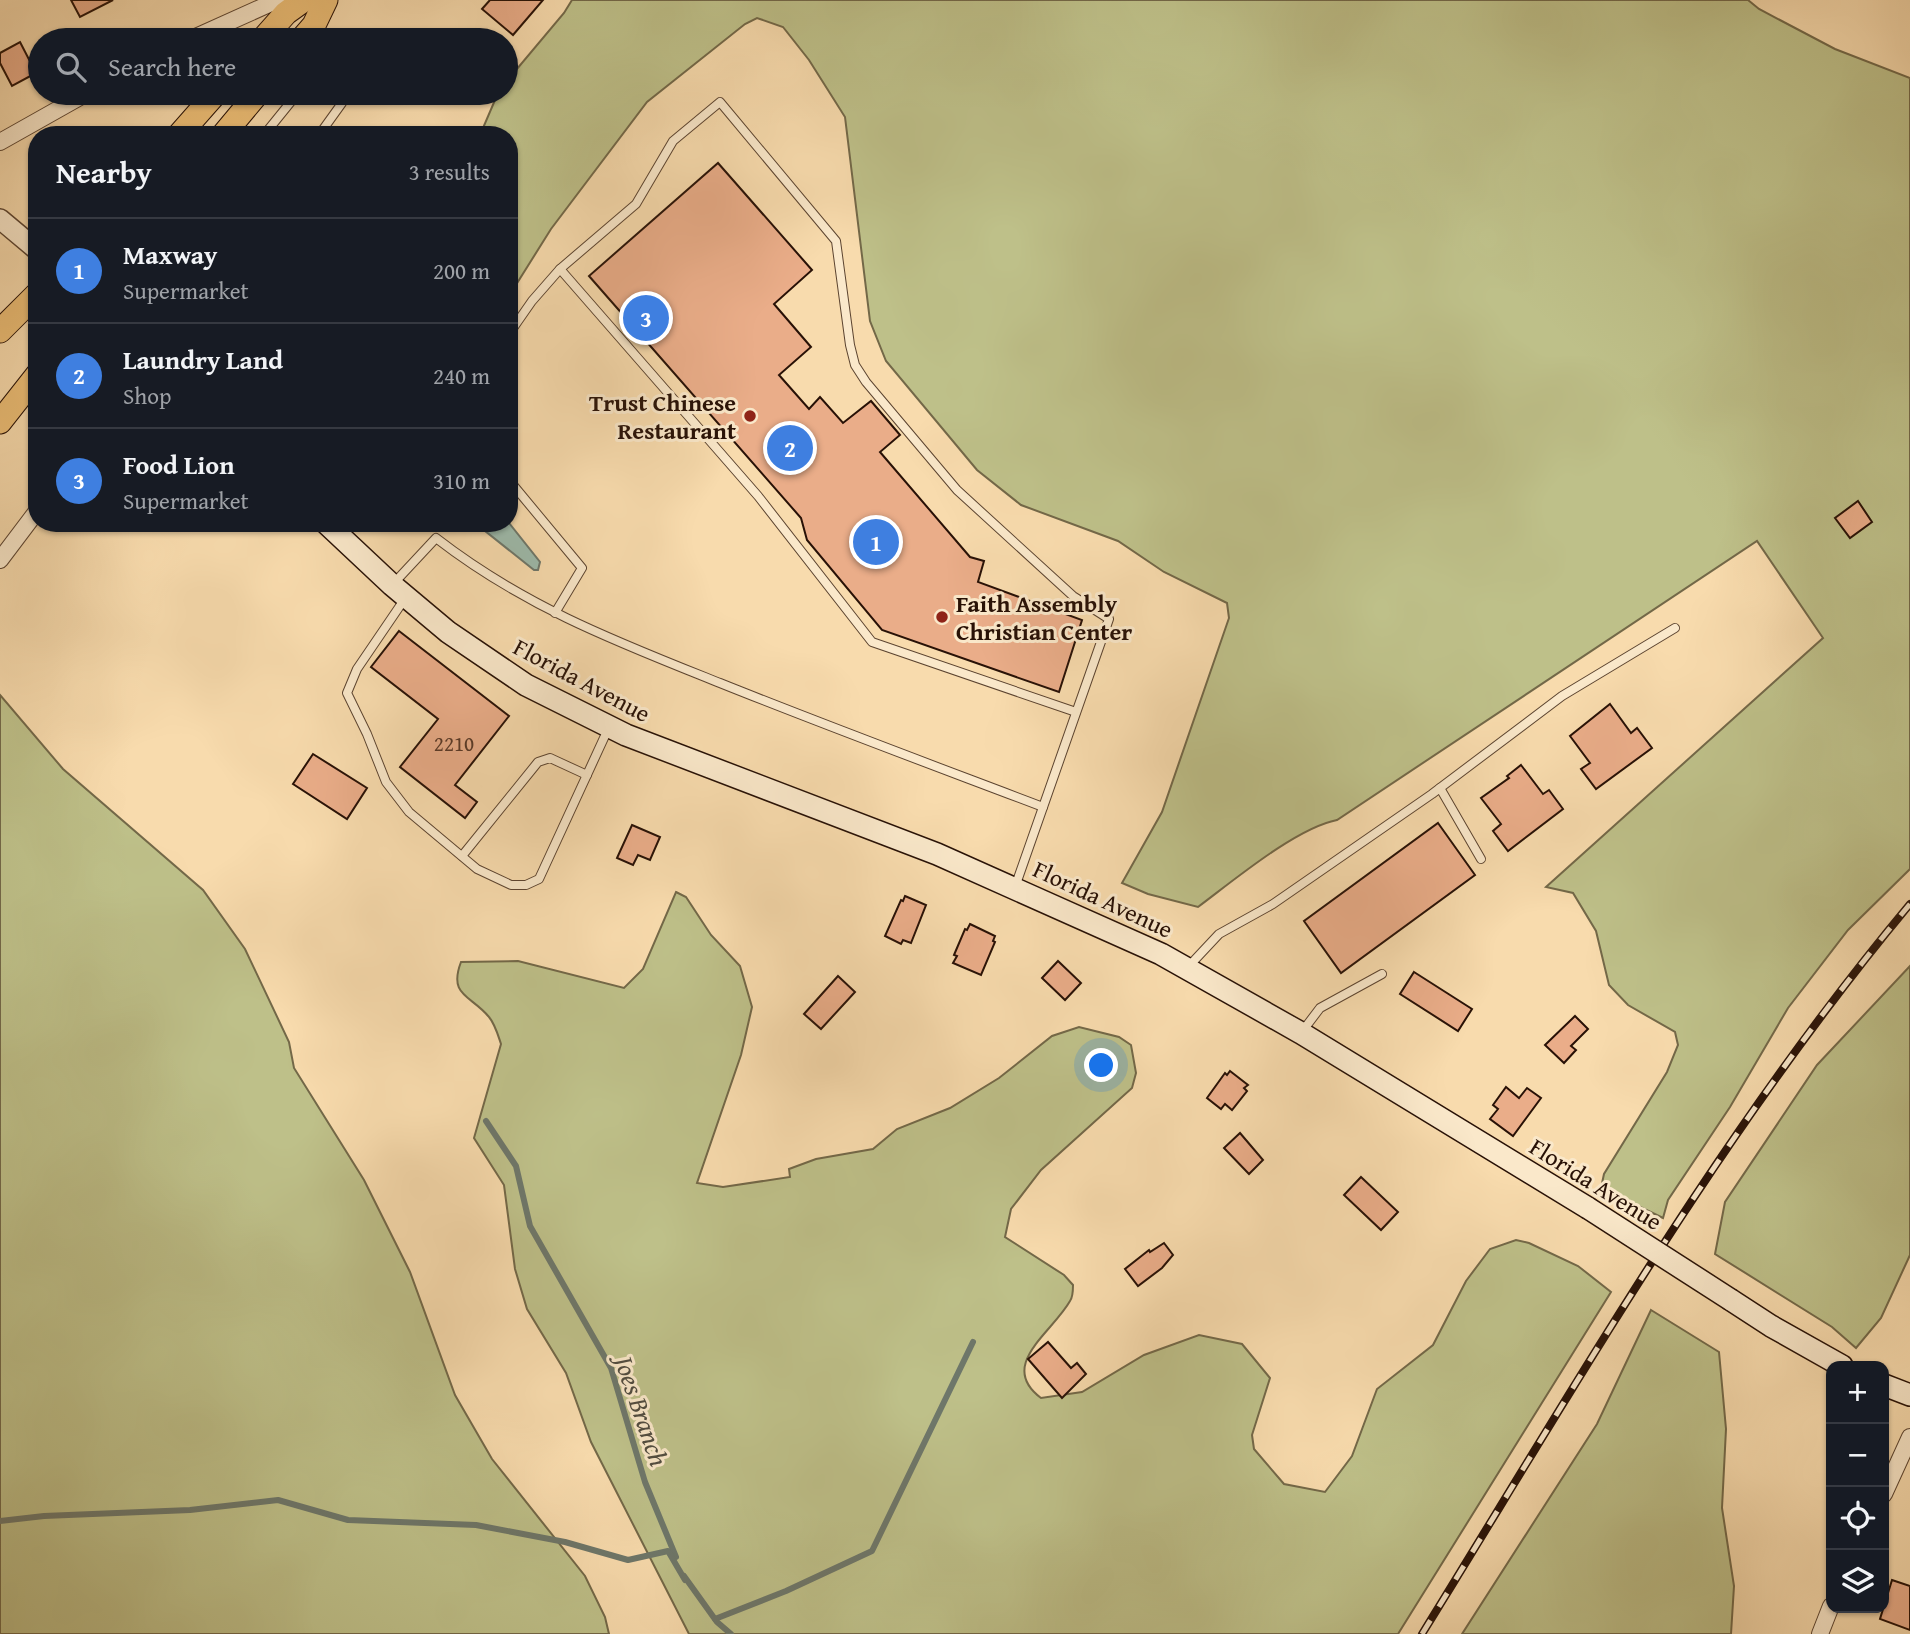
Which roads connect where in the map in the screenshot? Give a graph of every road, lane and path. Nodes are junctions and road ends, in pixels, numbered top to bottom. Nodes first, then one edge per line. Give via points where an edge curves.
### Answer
1 (278, 0) edge
2 (304, 0) edge
3 (326, 0) edge
4 (216, 28) edge
5 (273, 28) edge
6 (317, 28) edge
7 (65, 105) edge
8 (205, 105) edge
9 (249, 105) edge
10 (288, 105) edge
11 (341, 105) edge
12 (28, 126) edge
13 (28, 126) edge
14 (187, 126) edge
15 (232, 126) edge
16 (271, 126) edge
17 (325, 126) edge
18 (0, 142) edge
19 (0, 219) edge
20 (28, 242) edge
21 (560, 269) junction
22 (28, 303) edge
23 (518, 322) edge
24 (0, 331) edge
25 (28, 386) edge
26 (0, 422) edge
27 (518, 491) edge
28 (28, 523) edge
29 (336, 532) edge
30 (0, 560) edge
31 (399, 591) junction
32 (555, 613) junction
33 (1675, 628) dead end
34 (1076, 712) junction
35 (609, 726) junction
36 (587, 775) junction
37 (1440, 788) junction
38 (1043, 807) junction
39 (462, 856) junction
40 (1481, 859) dead end
41 (1015, 887) junction
42 (1187, 969) junction
43 (1382, 974) dead end
44 (1301, 1033) junction
45 (1833, 1361) edge
46 (1889, 1387) edge
47 (1910, 1395) edge
48 (1910, 1437) edge
49 (1887, 1487) edge
50 (1828, 1613) edge
51 (1820, 1634) edge

1 - 4 street
2 - 5 main road
3 - 6 main road
7 - 12 street
8 - 14 main road
9 - 15 main road
10 - 16 lane
11 - 17 lane
13 - 18 street
19 - 20 street
21 - 23 lane
21 - 34 lane via 758,496 872,642
21 - 34 lane via 636,204 673,141 720,102 836,241 852,355 866,382 957,490 1073,596 1109,619
22 - 24 main road
25 - 26 main road
27 - 32 lane via 582,568
28 - 30 street
29 - 31 main road, Florida Avenue
31 - 32 lane via 436,538 494,580
31 - 35 main road, Florida Avenue via 448,632 526,685
31 - 39 lane via 346,693 386,782 409,812
32 - 38 lane via 787,710
33 - 37 lane via 1562,696
34 - 38 lane
35 - 36 lane
35 - 41 main road, Florida Avenue
36 - 39 lane via 550,758 537,762
36 - 39 lane via 539,878 526,885 511,885 477,869
37 - 40 lane
37 - 42 lane via 1273,904 1219,934
38 - 41 lane
41 - 42 main road, Florida Avenue
42 - 44 main road, Florida Avenue
43 - 44 lane via 1320,1008
44 - 45 main road, Florida Avenue, bridge
46 - 47 main road
48 - 49 street
50 - 51 street

